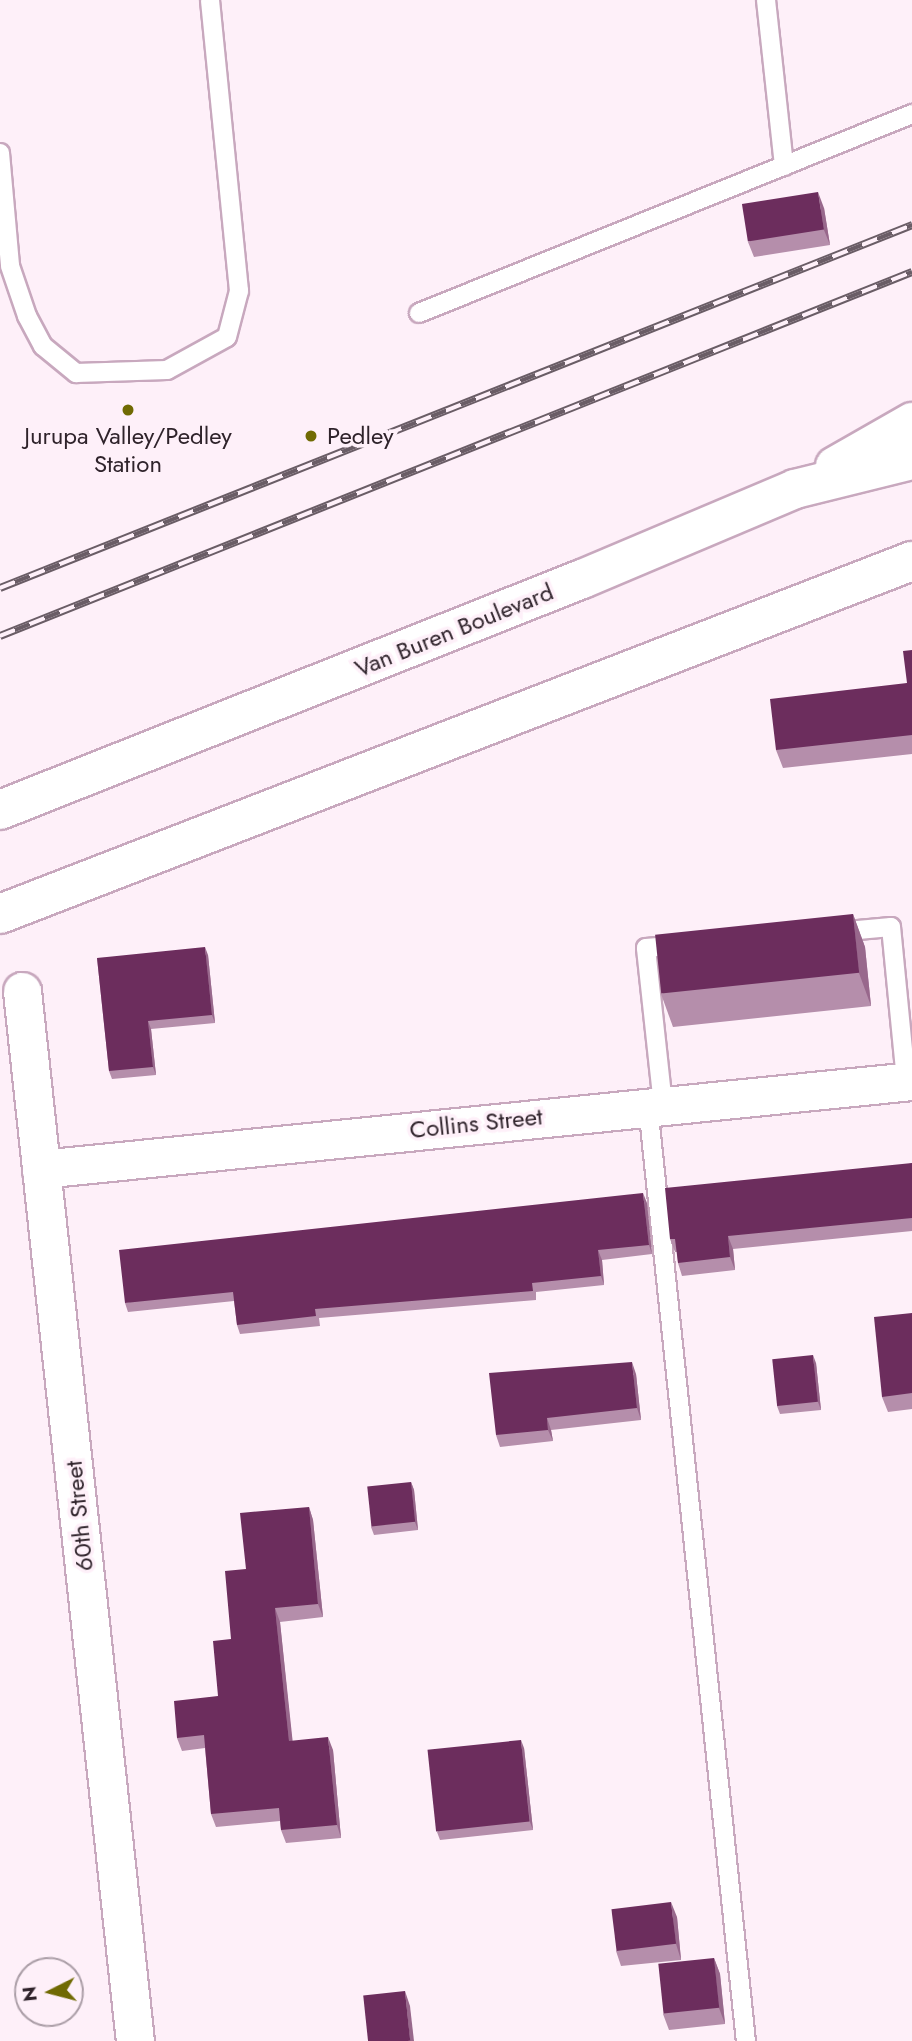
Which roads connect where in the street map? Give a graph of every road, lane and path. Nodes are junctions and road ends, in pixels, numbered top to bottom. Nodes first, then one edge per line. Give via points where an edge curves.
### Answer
1 (210, 0) edge
2 (766, 0) edge
3 (912, 114) edge
4 (0, 153) edge
5 (784, 166) junction
6 (419, 313) dead end
7 (912, 422) edge
8 (912, 460) edge
9 (795, 489) junction
10 (912, 561) edge
11 (0, 810) edge
12 (0, 914) edge
13 (823, 933) edge
14 (701, 943) edge
15 (22, 991) dead end
16 (909, 1081) edge
17 (656, 1106) junction
18 (41, 1169) junction
19 (135, 2041) edge
20 (746, 2041) edge

1 - 4 lane via 239,291 227,337 167,370 76,373 43,346 27,316 10,266
2 - 5 lane
3 - 5 lane
5 - 6 lane
7 - 9 main road
8 - 9 main road, Van Buren Boulevard
9 - 11 main road, Van Buren Boulevard via 582,579
10 - 12 main road
13 - 16 lane via 891,927
14 - 17 lane via 646,948
15 - 18 street, 60th Street
16 - 17 street, Collins Street
17 - 18 street, Collins Street
17 - 20 lane
18 - 19 street, 60th Street

